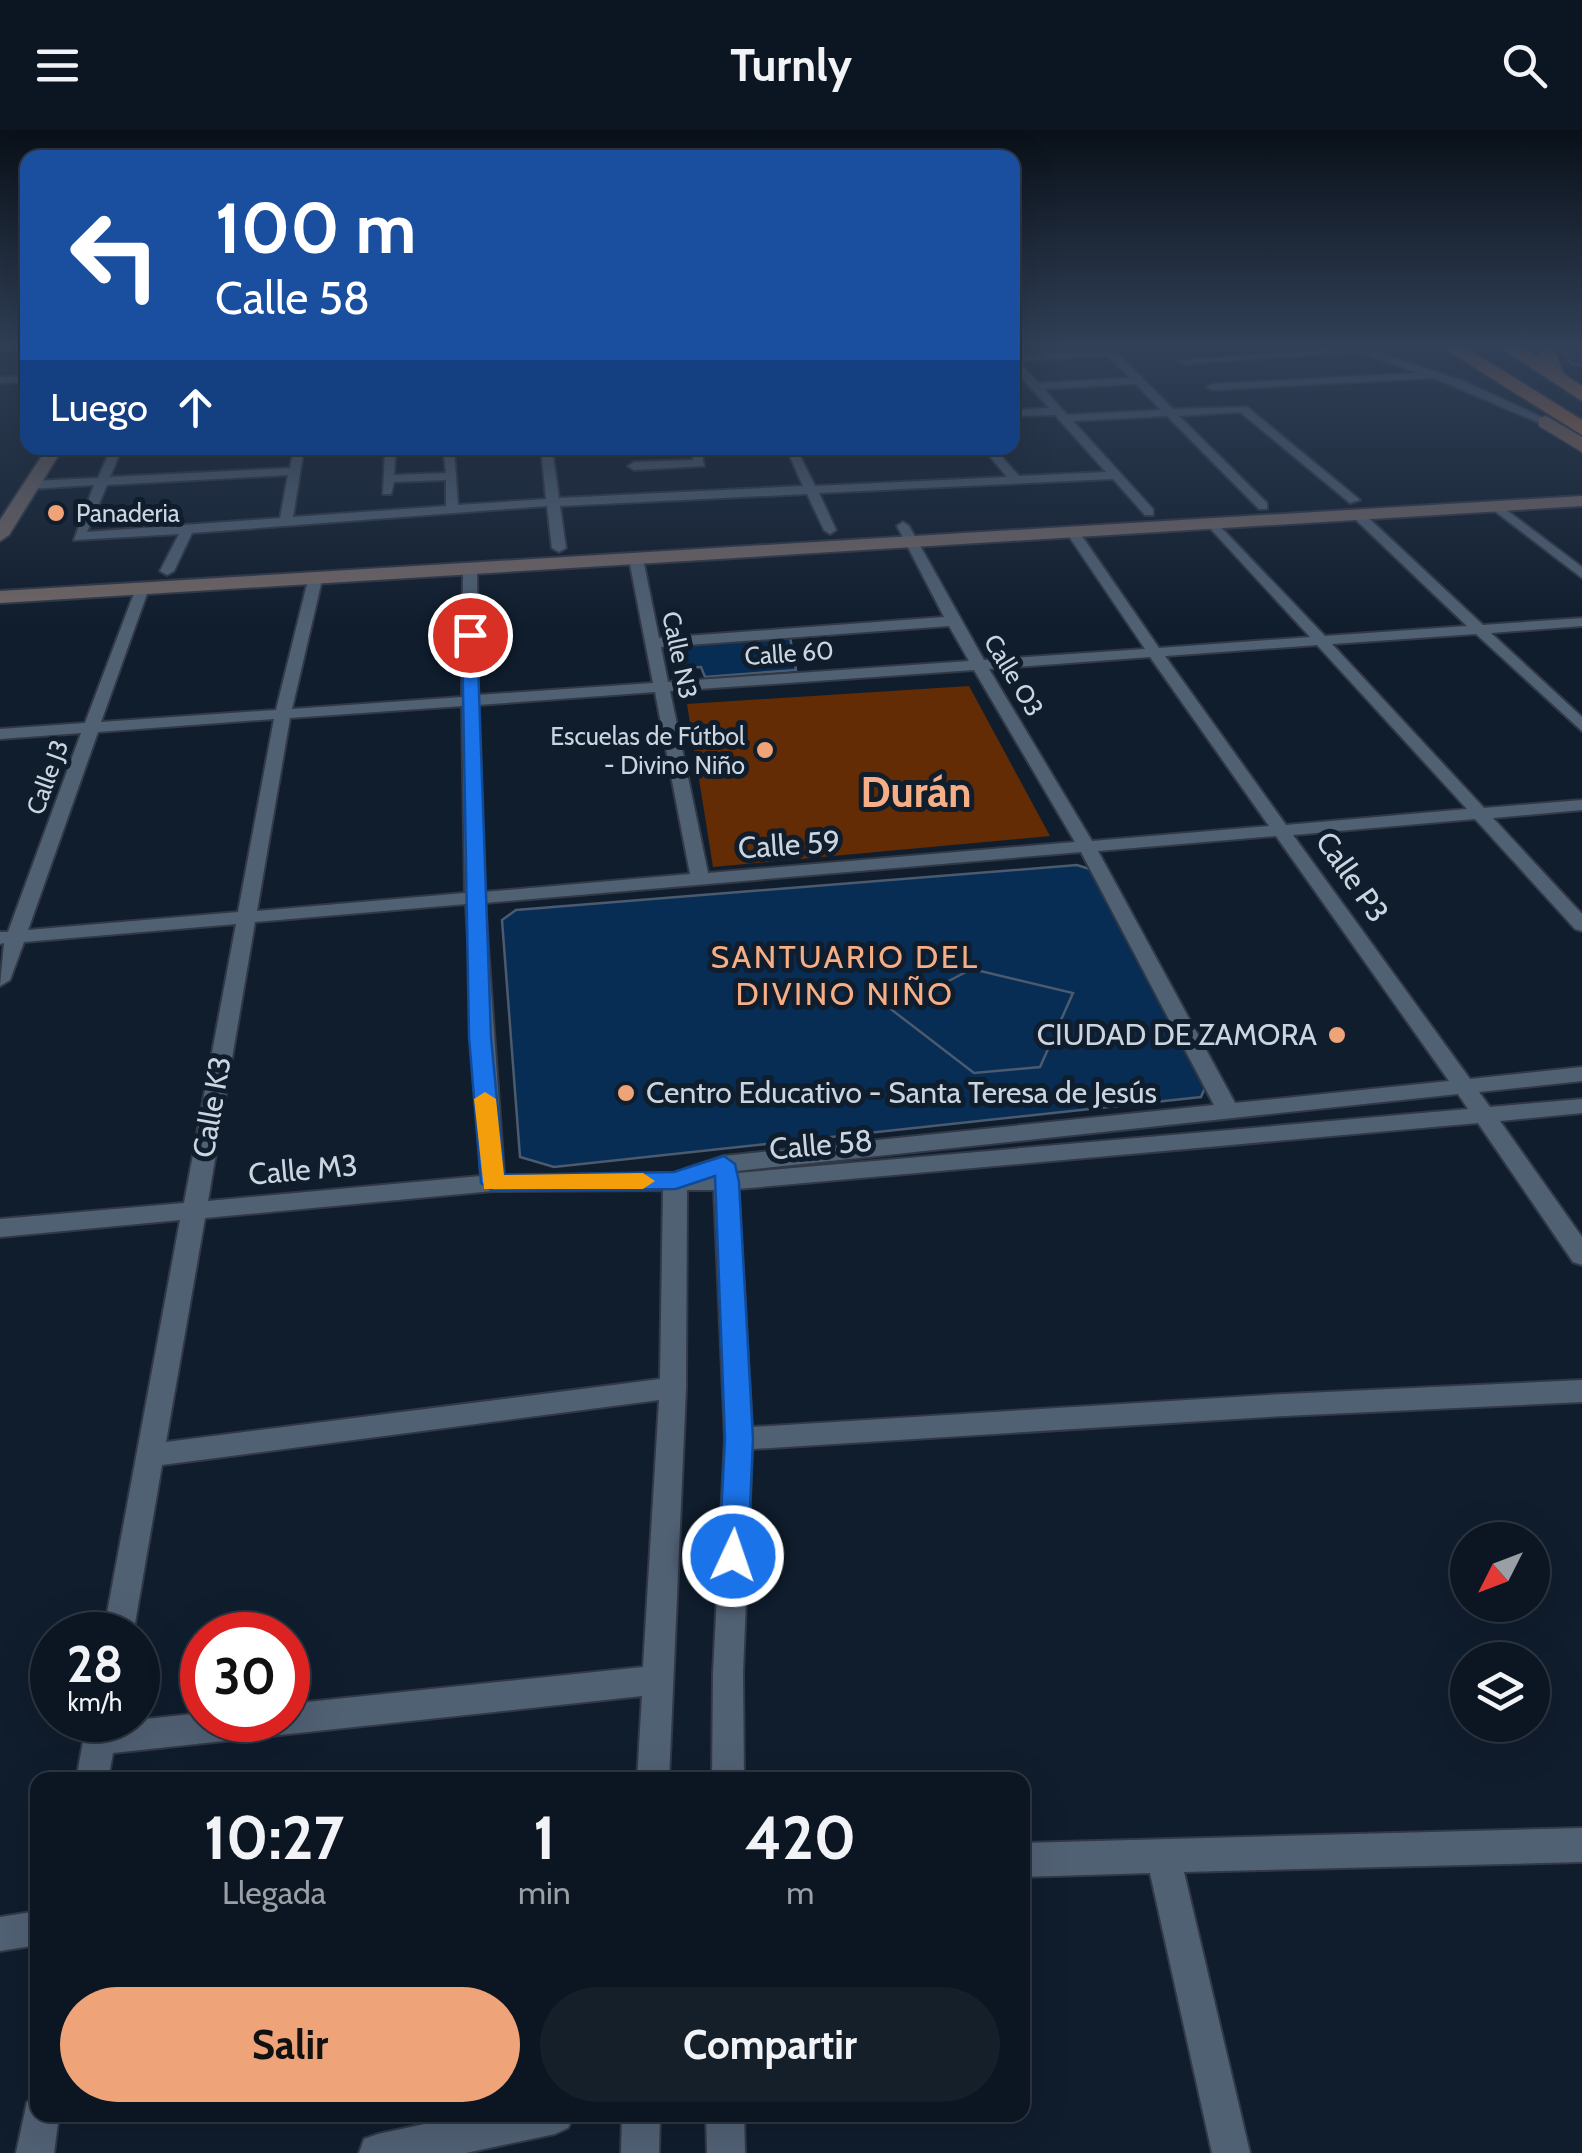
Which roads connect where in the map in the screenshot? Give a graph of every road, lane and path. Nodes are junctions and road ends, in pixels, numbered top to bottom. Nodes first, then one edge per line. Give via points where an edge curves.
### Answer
1 (1085, 438) edge
2 (1197, 438) edge
3 (1279, 438) edge
4 (50, 455) edge
5 (114, 455) edge
6 (297, 455) edge
7 (389, 455) edge
8 (450, 455) edge
9 (547, 455) edge
10 (632, 455) edge
11 (698, 455) edge
12 (794, 455) edge
13 (884, 455) edge
14 (994, 455) edge
15 (700, 464) junction
16 (634, 466) junction
17 (294, 471) junction
18 (1118, 475) junction
19 (452, 476) junction
20 (1015, 478) junction
21 (387, 479) junction
22 (105, 480) junction
23 (899, 482) junction
24 (31, 485) junction
25 (1582, 487) edge
26 (810, 488) junction
27 (712, 495) junction
28 (642, 498) junction
29 (1582, 501) edge
30 (554, 502) junction
31 (1263, 506) junction
32 (1496, 506) junction
33 (1356, 508) junction
34 (452, 509) junction
35 (1149, 512) junction
36 (383, 514) junction
37 (286, 522) junction
38 (1214, 523) junction
39 (830, 530) junction
40 (186, 532) junction
41 (1072, 532) junction
42 (908, 534) junction
43 (0, 536) edge
44 (559, 548) junction
45 (636, 558) junction
46 (470, 569) junction
47 (167, 571) junction
48 (1582, 574) edge
49 (314, 580) junction
50 (0, 581) edge
51 (141, 591) junction
52 (0, 598) edge
53 (953, 621) junction
54 (1582, 622) edge
55 (1478, 629) junction
56 (1319, 640) junction
57 (650, 643) junction
58 (1153, 652) junction
59 (980, 664) junction
60 (662, 687) junction
61 (469, 700) junction
62 (282, 714) junction
63 (1582, 726) edge
64 (92, 727) junction
65 (0, 734) edge
66 (1582, 804) edge
67 (1481, 813) junction
68 (1282, 830) junction
69 (1087, 846) junction
70 (700, 879) junction
71 (475, 898) junction
72 (246, 917) junction
73 (1582, 925) edge
74 (8, 938) edge
75 (0, 980) edge
76 (1582, 1074) edge
77 (1463, 1087) junction
78 (1582, 1106) edge
79 (1228, 1111) junction
80 (1486, 1114) junction
81 (726, 1173) junction
82 (676, 1180) junction
83 (493, 1183) junction
84 (193, 1210) junction
85 (0, 1228) edge
86 (1582, 1256) edge
87 (673, 1388) junction
88 (1582, 1391) edge
89 (739, 1439) junction
90 (151, 1455) junction
91 (122, 1612) edge
92 (657, 1680) junction
93 (310, 1717) edge
94 (99, 1742) edge
95 (93, 1772) edge
96 (653, 1772) edge
97 (728, 1772) edge
98 (1582, 1844) edge
99 (1164, 1854) junction
100 (1030, 1860) edge
101 (30, 1929) edge
102 (0, 1934) edge
103 (39, 2122) edge
104 (522, 2122) edge
105 (640, 2122) edge
106 (726, 2122) edge
107 (34, 2153) edge
108 (378, 2153) edge
109 (640, 2153) edge
110 (726, 2153) edge
111 (1231, 2153) edge

1 - 18 street
2 - 31 street
3 - 33 street
4 - 24 street
5 - 22 street
6 - 17 street
7 - 21 street
8 - 19 street
9 - 30 street
10 - 16 street
11 - 15 street
12 - 26 street
13 - 23 street
14 - 20 street
15 - 16 street
15 - 27 street
16 - 28 street
17 - 22 street
17 - 37 street
18 - 20 street
18 - 35 street
19 - 21 street
19 - 34 street
20 - 23 street
21 - 36 street
22 - 24 street
22 - 40 street via 78,537
23 - 26 street
24 - 43 street
25 - 33 street
26 - 27 street
26 - 39 street
27 - 28 street
28 - 30 street
29 - 32 street
30 - 34 street
30 - 44 street
31 - 33 street
31 - 35 street
32 - 33 street
32 - 48 street
33 - 38 street
33 - 55 street
34 - 36 street
35 - 42 street
36 - 37 street
37 - 40 street
38 - 41 street
38 - 56 street
39 - 42 street
39 - 44 street
40 - 47 street
41 - 42 street
41 - 58 street, Calle P3
42 - 45 street
42 - 53 street, Calle O3
44 - 47 street
45 - 46 street
45 - 57 street, Calle N3
46 - 49 street
46 - 61 street
47 - 50 street
49 - 51 street
49 - 62 street, Calle K3
51 - 52 street
51 - 64 street, Calle J3
53 - 57 street
53 - 59 street, Calle O3
54 - 55 street, Calle 60
55 - 56 street, Calle 60
55 - 63 street
56 - 58 street, Calle 60
56 - 67 street
57 - 60 street, Calle N3
58 - 59 street, Calle 60
58 - 68 street, Calle P3
59 - 60 street, Calle 60
59 - 69 street, Calle O3
60 - 61 street, Calle 60
60 - 70 street, Calle N3
61 - 62 street, Calle 60
61 - 71 street
62 - 64 street, Calle 60
62 - 72 street, Calle K3
64 - 65 street, Calle 60
64 - 74 street, Calle J3
66 - 67 street, Calle 59
67 - 68 street, Calle 59
67 - 73 street
68 - 69 street, Calle 59
68 - 77 street, Calle P3
69 - 70 street, Calle 59
69 - 79 street, Calle O3
70 - 71 street, Calle 59
71 - 72 street, Calle 59
71 - 83 street
72 - 74 street, Calle 59
72 - 84 street, Calle K3
74 - 75 street, Calle J3
76 - 77 street, Calle 58
77 - 79 street, Calle 58
77 - 80 street, Calle P3
78 - 80 street, Calle 58
79 - 81 street, Calle 58
80 - 81 street, Calle 58
80 - 86 street, Calle P3
81 - 82 street, Calle 58
81 - 89 street
82 - 83 street, Calle M3
82 - 87 street
83 - 84 street, Calle M3
84 - 85 street, Calle M3
84 - 90 street, Calle K3
87 - 90 street
87 - 92 street
88 - 89 street
89 - 97 street
90 - 91 street, Calle K3
92 - 93 street
92 - 96 street
94 - 95 street
98 - 99 street
99 - 100 street
99 - 111 street
101 - 102 street
103 - 107 street
104 - 108 street
105 - 109 street
106 - 110 street

